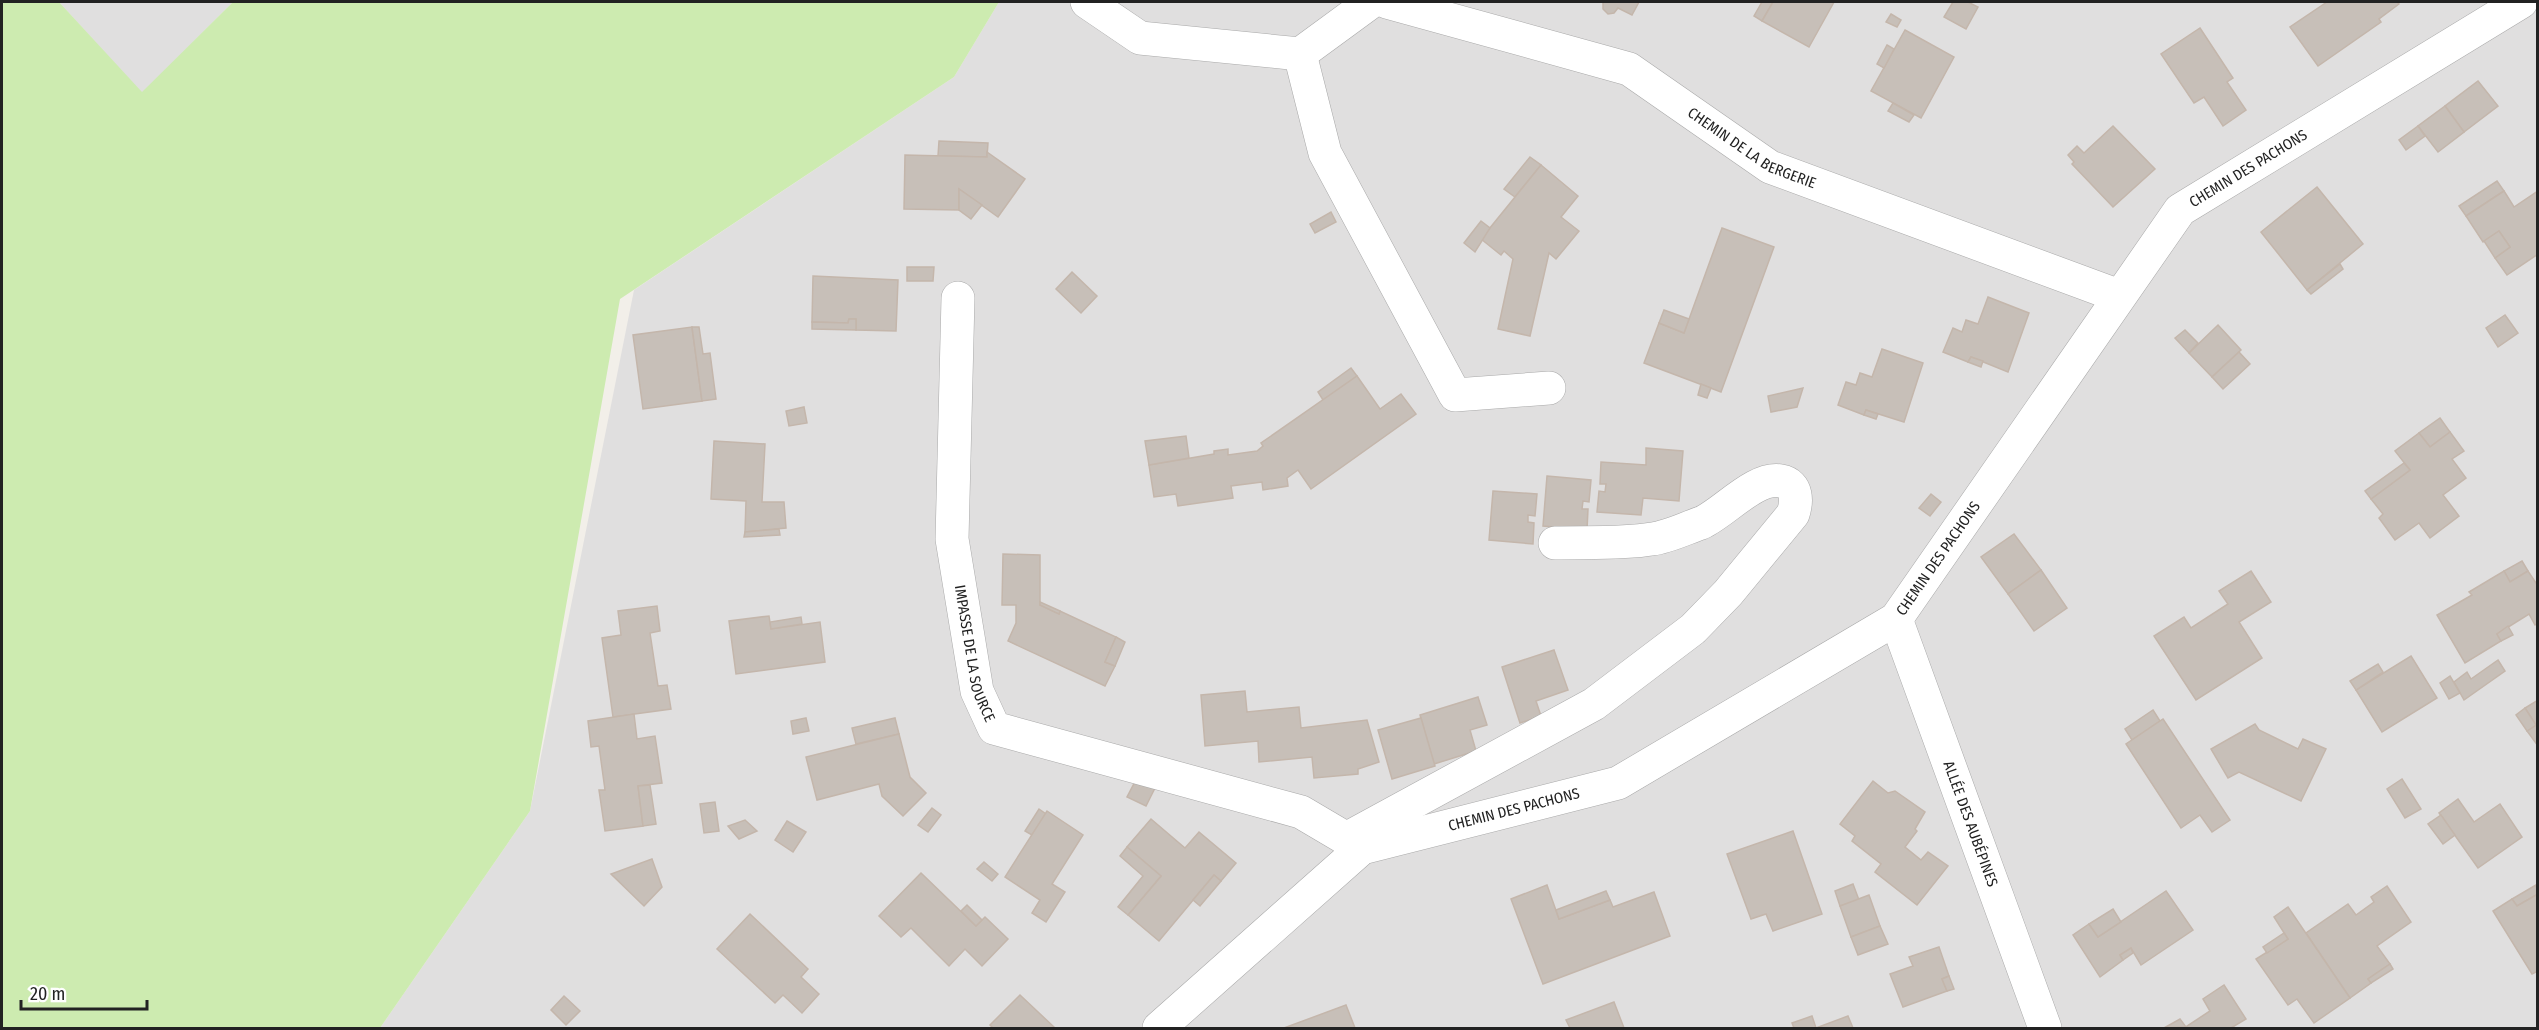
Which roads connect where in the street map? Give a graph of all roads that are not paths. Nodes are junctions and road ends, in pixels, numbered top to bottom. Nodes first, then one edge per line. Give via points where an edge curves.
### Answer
1 (1087, 2) edge
2 (1371, 2) edge
3 (1387, 2) edge
4 (2521, 2) edge
5 (1300, 54) junction
6 (2119, 296) junction
7 (958, 298) dead end
8 (1549, 388) dead end
9 (1555, 543) dead end
10 (1896, 619) junction
11 (1354, 843) junction
12 (1160, 1029) edge
13 (2045, 1029) edge

1 - 5 street via 1140,38
2 - 5 street
3 - 6 street, CHEMIN DE LA BERGERIE via 1629,69 1770,167
4 - 6 street, CHEMIN DES PACHONS via 2180,210
5 - 8 street via 1325,153 1455,395
6 - 10 street, CHEMIN DES PACHONS
7 - 11 street, IMPASSE DE LA SOURCE via 952,539 977,692 994,728 1300,812
9 - 11 street via 1654,539 1703,522 1756,486 1773,480 1784,481 1793,488 1797,500 1793,514 1693,629 1603,698
10 - 11 street, CHEMIN DES PACHONS via 1618,783
10 - 13 street, ALLÉE DES AUBÉPINES
11 - 12 street, CHEMIN DES PACHONS

